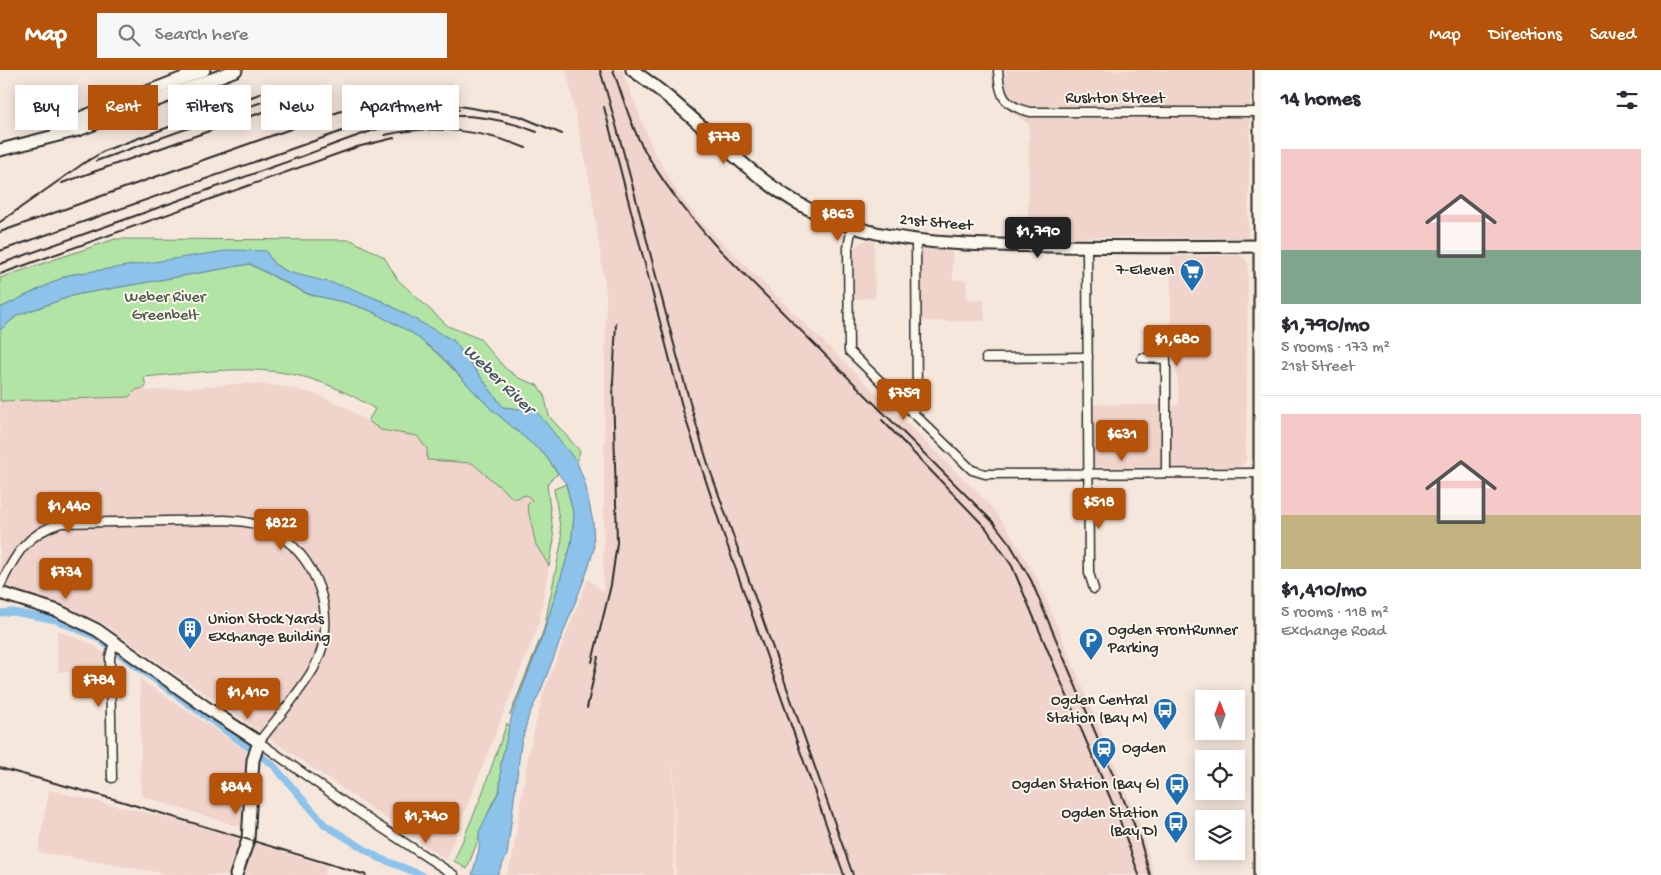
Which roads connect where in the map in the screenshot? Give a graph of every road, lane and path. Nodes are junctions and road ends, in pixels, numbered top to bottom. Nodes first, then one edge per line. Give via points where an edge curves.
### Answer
1 (204, 70) edge
2 (236, 70) edge
3 (632, 70) edge
4 (998, 70) edge
5 (1260, 70) edge
6 (1260, 112) edge
7 (47, 136) junction
8 (0, 150) edge
9 (852, 226) junction
10 (916, 241) junction
11 (1087, 246) junction
12 (1261, 246) edge
13 (1088, 357) junction
14 (986, 358) dead end
15 (1142, 358) dead end
16 (912, 413) junction
17 (1087, 473) junction
18 (1166, 473) junction
19 (1260, 473) edge
20 (0, 586) edge
21 (1094, 589) dead end
22 (0, 594) edge
23 (114, 642) junction
24 (1261, 702) edge
25 (256, 750) junction
26 (112, 778) dead end
27 (236, 875) edge
28 (454, 875) edge
29 (1260, 875) edge

1 - 7 main road via 75,120
2 - 7 main road via 78,130
3 - 9 main road, 21st Street via 774,188 816,212
4 - 6 street, Rushton Street via 1004,98 1011,106 1030,112
5 - 6 main road
6 - 12 main road
7 - 8 main road
9 - 10 main road, 21st Street
9 - 16 street via 848,248 849,351
10 - 11 main road, 21st Street
10 - 16 street via 917,402
11 - 12 main road, 21st Street
11 - 13 street
12 - 19 main road
13 - 14 street
13 - 17 street
15 - 18 street via 1166,359
16 - 17 street via 972,470 985,474
17 - 18 street
17 - 21 street via 1089,573
18 - 19 street
19 - 24 main road
20 - 25 street via 20,550 46,528 61,523 225,520 246,522 283,537 315,574 324,603 322,646 314,668
22 - 23 main road via 58,611 98,630
23 - 25 main road
23 - 26 street via 110,657
24 - 29 main road
25 - 27 main road via 248,840
25 - 28 street

